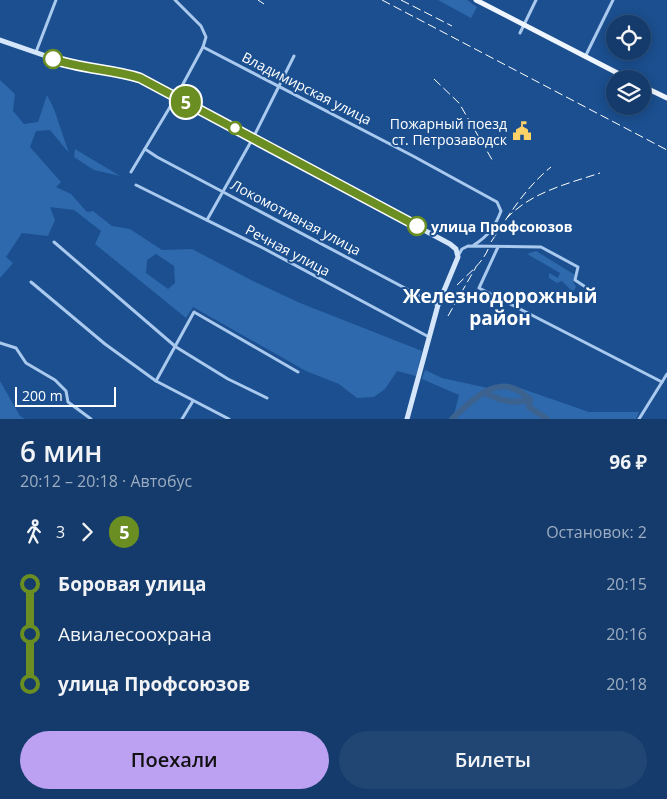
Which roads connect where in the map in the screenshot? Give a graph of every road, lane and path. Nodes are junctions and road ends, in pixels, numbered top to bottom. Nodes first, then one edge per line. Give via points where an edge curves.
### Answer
1 (56, 0) edge
2 (175, 0) edge
3 (476, 0) edge
4 (536, 0) edge
5 (613, 0) edge
6 (524, 26) junction
7 (520, 33) dead end
8 (0, 40) edge
9 (203, 47) junction
10 (36, 52) junction
11 (294, 56) dead end
12 (585, 57) junction
13 (611, 70) edge
14 (280, 86) junction
15 (651, 90) edge
16 (176, 97) junction
17 (667, 98) edge
18 (253, 138) junction
19 (145, 148) junction
20 (131, 172) dead end
21 (136, 185) dead end
22 (222, 191) junction
23 (207, 220) junction
24 (54, 242) dead end
25 (474, 245) junction
26 (498, 247) junction
27 (458, 257) junction
28 (31, 282) dead end
29 (584, 286) dead end
30 (438, 306) junction
31 (429, 337) junction
32 (0, 343) edge
33 (176, 347) junction
34 (298, 372) dead end
35 (667, 374) edge
36 (156, 381) junction
37 (662, 382) junction
38 (267, 398) dead end
39 (193, 401) junction
40 (91, 419) edge
41 (182, 419) edge
42 (228, 419) edge
43 (407, 419) edge
44 (639, 419) edge

1 - 10 street
2 - 9 street via 201,26 206,37
3 - 6 main road
4 - 6 street
5 - 12 street
6 - 7 street
6 - 12 main road
8 - 10 main road
9 - 14 street, Владимирская улица
9 - 16 street
10 - 16 main road via 74,66 137,77
11 - 14 street
12 - 13 main road
14 - 18 street
14 - 25 street, Владимирская улица via 497,202 501,211 495,226
15 - 17 main road
16 - 18 main road
16 - 19 street
18 - 22 street
18 - 27 main road via 450,244
19 - 20 street
19 - 22 street, Локомотивная улица
21 - 23 street, Речная улица
22 - 23 street
22 - 30 street, Локомотивная улица
23 - 31 street, Речная улица
24 - 33 street
25 - 26 street
25 - 27 street via 462,249
26 - 29 street via 541,247 578,267 575,280
26 - 37 street via 479,288
27 - 30 main road
28 - 36 street
30 - 31 main road
31 - 43 main road
32 - 40 street via 16,348 26,363 55,380 66,392 68,402
33 - 34 street via 194,312
33 - 36 street
33 - 38 street
35 - 37 street
36 - 39 street
37 - 44 street
39 - 41 street
39 - 42 street

